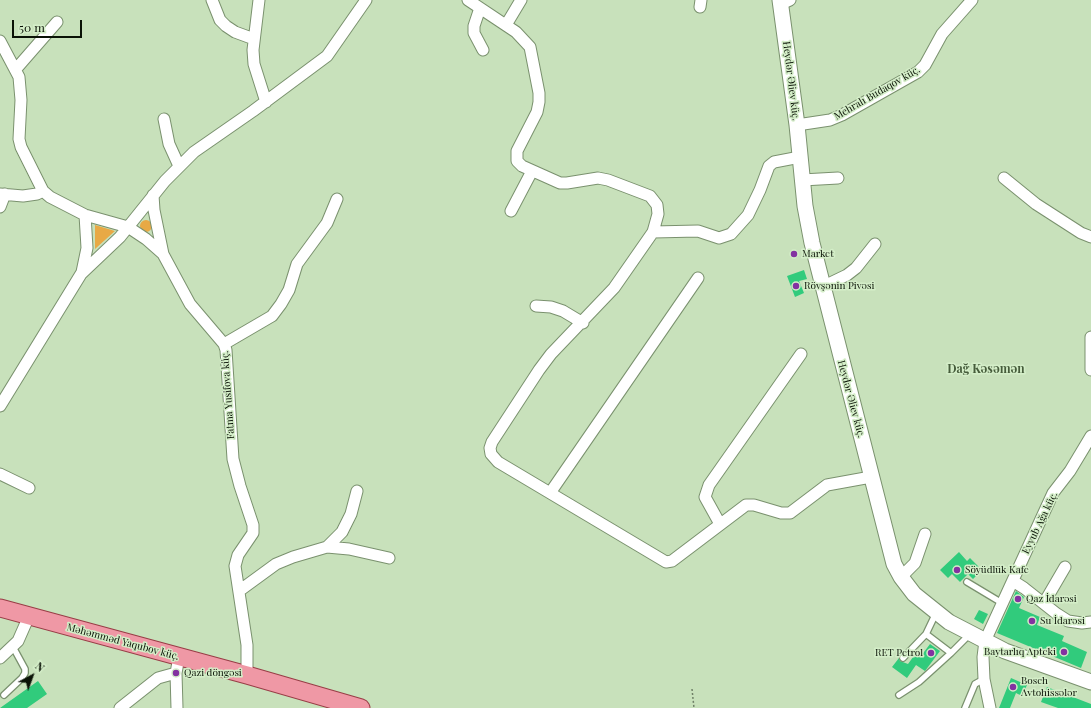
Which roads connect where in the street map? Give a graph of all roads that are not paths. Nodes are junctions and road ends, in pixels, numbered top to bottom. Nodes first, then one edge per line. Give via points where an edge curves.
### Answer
1 (212, 0) edge
2 (259, 0) edge
3 (366, 0) edge
4 (468, 0) edge
5 (521, 0) edge
6 (972, 0) edge
7 (783, 1) edge
8 (480, 8) junction
9 (57, 22) dead end
10 (506, 25) junction
11 (254, 39) junction
12 (0, 41) edge
13 (483, 50) dead end
14 (16, 69) junction
15 (266, 102) junction
16 (164, 120) dead end
17 (797, 125) junction
18 (800, 157) junction
19 (179, 166) junction
20 (532, 171) junction
21 (838, 178) dead end
22 (1004, 178) dead end
23 (802, 180) junction
24 (43, 191) junction
25 (2, 194) edge
26 (153, 195) junction
27 (337, 199) dead end
28 (0, 207) edge
29 (511, 211) dead end
30 (85, 215) junction
31 (128, 227) junction
32 (653, 232) junction
33 (1091, 237) edge
34 (875, 244) dead end
35 (163, 254) junction
36 (81, 274) junction
37 (698, 278) dead end
38 (822, 287) junction
39 (536, 306) dead end
40 (582, 323) junction
41 (1091, 337) edge
42 (224, 344) junction
43 (801, 354) dead end
44 (1091, 370) edge
45 (0, 406) edge
46 (1091, 436) edge
47 (0, 474) edge
48 (871, 477) junction
49 (29, 488) dead end
50 (357, 491) dead end
51 (550, 493) junction
52 (720, 524) junction
53 (925, 534) dead end
54 (327, 547) junction
55 (389, 558) dead end
56 (1065, 567) dead end
57 (901, 577) junction
58 (1012, 581) junction
59 (967, 582) dead end
60 (239, 591) junction
61 (1044, 603) junction
62 (1002, 604) junction
63 (0, 608) edge
64 (936, 613) junction
65 (29, 616) junction
66 (1091, 622) edge
67 (970, 633) junction
68 (926, 634) junction
69 (986, 641) junction
70 (13, 647) junction
71 (951, 652) junction
72 (0, 658) edge
73 (903, 658) dead end
74 (178, 665) junction
75 (247, 675) junction
76 (984, 679) junction
77 (1091, 682) edge
78 (4, 695) dead end
79 (899, 695) dead end
80 (120, 708) edge
81 (177, 708) edge
82 (361, 708) edge
83 (965, 708) edge
84 (990, 708) edge

1 - 11 street via 220,20 226,26
2 - 11 street
3 - 15 street via 327,56
4 - 8 street
5 - 10 street
6 - 17 street, Mehralı Budaqov küç. via 942,34 925,65 918,72 842,115 830,120
7 - 17 main road, Heydər Əliev küç.
8 - 10 street
8 - 13 street via 474,33
9 - 14 street
10 - 20 street via 530,47 539,93 537,112 516,155 516,161
11 - 15 street via 254,64
12 - 14 street
14 - 24 street via 21,100 19,139
15 - 19 street via 208,142
16 - 19 street via 169,144
17 - 18 main road, Heydər Əliev küç.
18 - 23 main road, Heydər Əliev küç.
18 - 32 street via 774,162 769,166 748,215 731,234 719,238 698,231
19 - 26 street
20 - 29 street
20 - 32 street via 567,183 598,178 608,180 650,196 657,204 658,214
21 - 23 street
22 - 33 street via 1036,204
23 - 38 main road, Heydər Əliev küç. via 807,220
24 - 25 street via 23,196
24 - 30 street, Fatma Yusifova küç.
25 - 28 street
26 - 31 street
26 - 35 street
27 - 42 street via 328,223 297,264 289,290 272,316
30 - 31 street, Fatma Yusifova küç.
30 - 36 street via 87,248
31 - 35 street, Fatma Yusifova küç.
31 - 36 street
32 - 40 street via 614,288
34 - 38 street via 856,268
35 - 42 street, Fatma Yusifova küç. via 190,304
36 - 45 street
37 - 51 street
38 - 48 main road, Heydər Əliev küç.
39 - 40 street via 563,311
40 - 51 street via 539,370 490,448 491,454 498,462
41 - 44 street
42 - 60 street, Fatma Yusifova küç. via 233,459 253,525 253,533 238,555 235,566
43 - 52 street via 709,485 705,497
46 - 58 street, Eyyub Ağa küç. via 1053,493
47 - 49 street
48 - 52 street via 827,485 790,514 754,505 746,506
48 - 57 main road, Heydər Əliev küç. via 888,548
50 - 54 street via 351,514 342,532
51 - 52 street via 666,562 672,561
53 - 57 street via 915,563
54 - 55 street
54 - 60 street via 276,564
56 - 61 street
57 - 64 main road, Heydər Əliev küç. via 914,594
58 - 61 street
58 - 62 street, Eyyub Ağa küç.
59 - 62 lane
60 - 75 street, Fatma Yusifova küç. via 248,645
61 - 66 street via 1068,621
62 - 69 street, Eyyub Ağa küç.
63 - 65 main road, Məhəmməd Yaqubov küç.
64 - 67 main road, Heydər Əliev küç.
64 - 68 lane
65 - 70 street
65 - 74 main road, Məhəmməd Yaqubov küç.
67 - 69 main road, Heydər Əliev küç.
67 - 71 lane
68 - 71 lane
68 - 73 lane
69 - 76 street, Eyyub Ağa küç. via 983,657
69 - 77 main road, Heydər Əliev küç. via 1039,664
70 - 72 street
70 - 78 lane via 25,673
71 - 79 lane via 929,674
74 - 75 main road, Məhəmməd Yaqubov küç.
74 - 80 street
74 - 81 street
75 - 82 main road, Məhəmməd Yaqubov küç.
76 - 83 lane via 975,684
76 - 84 street, Eyyub Ağa küç.

